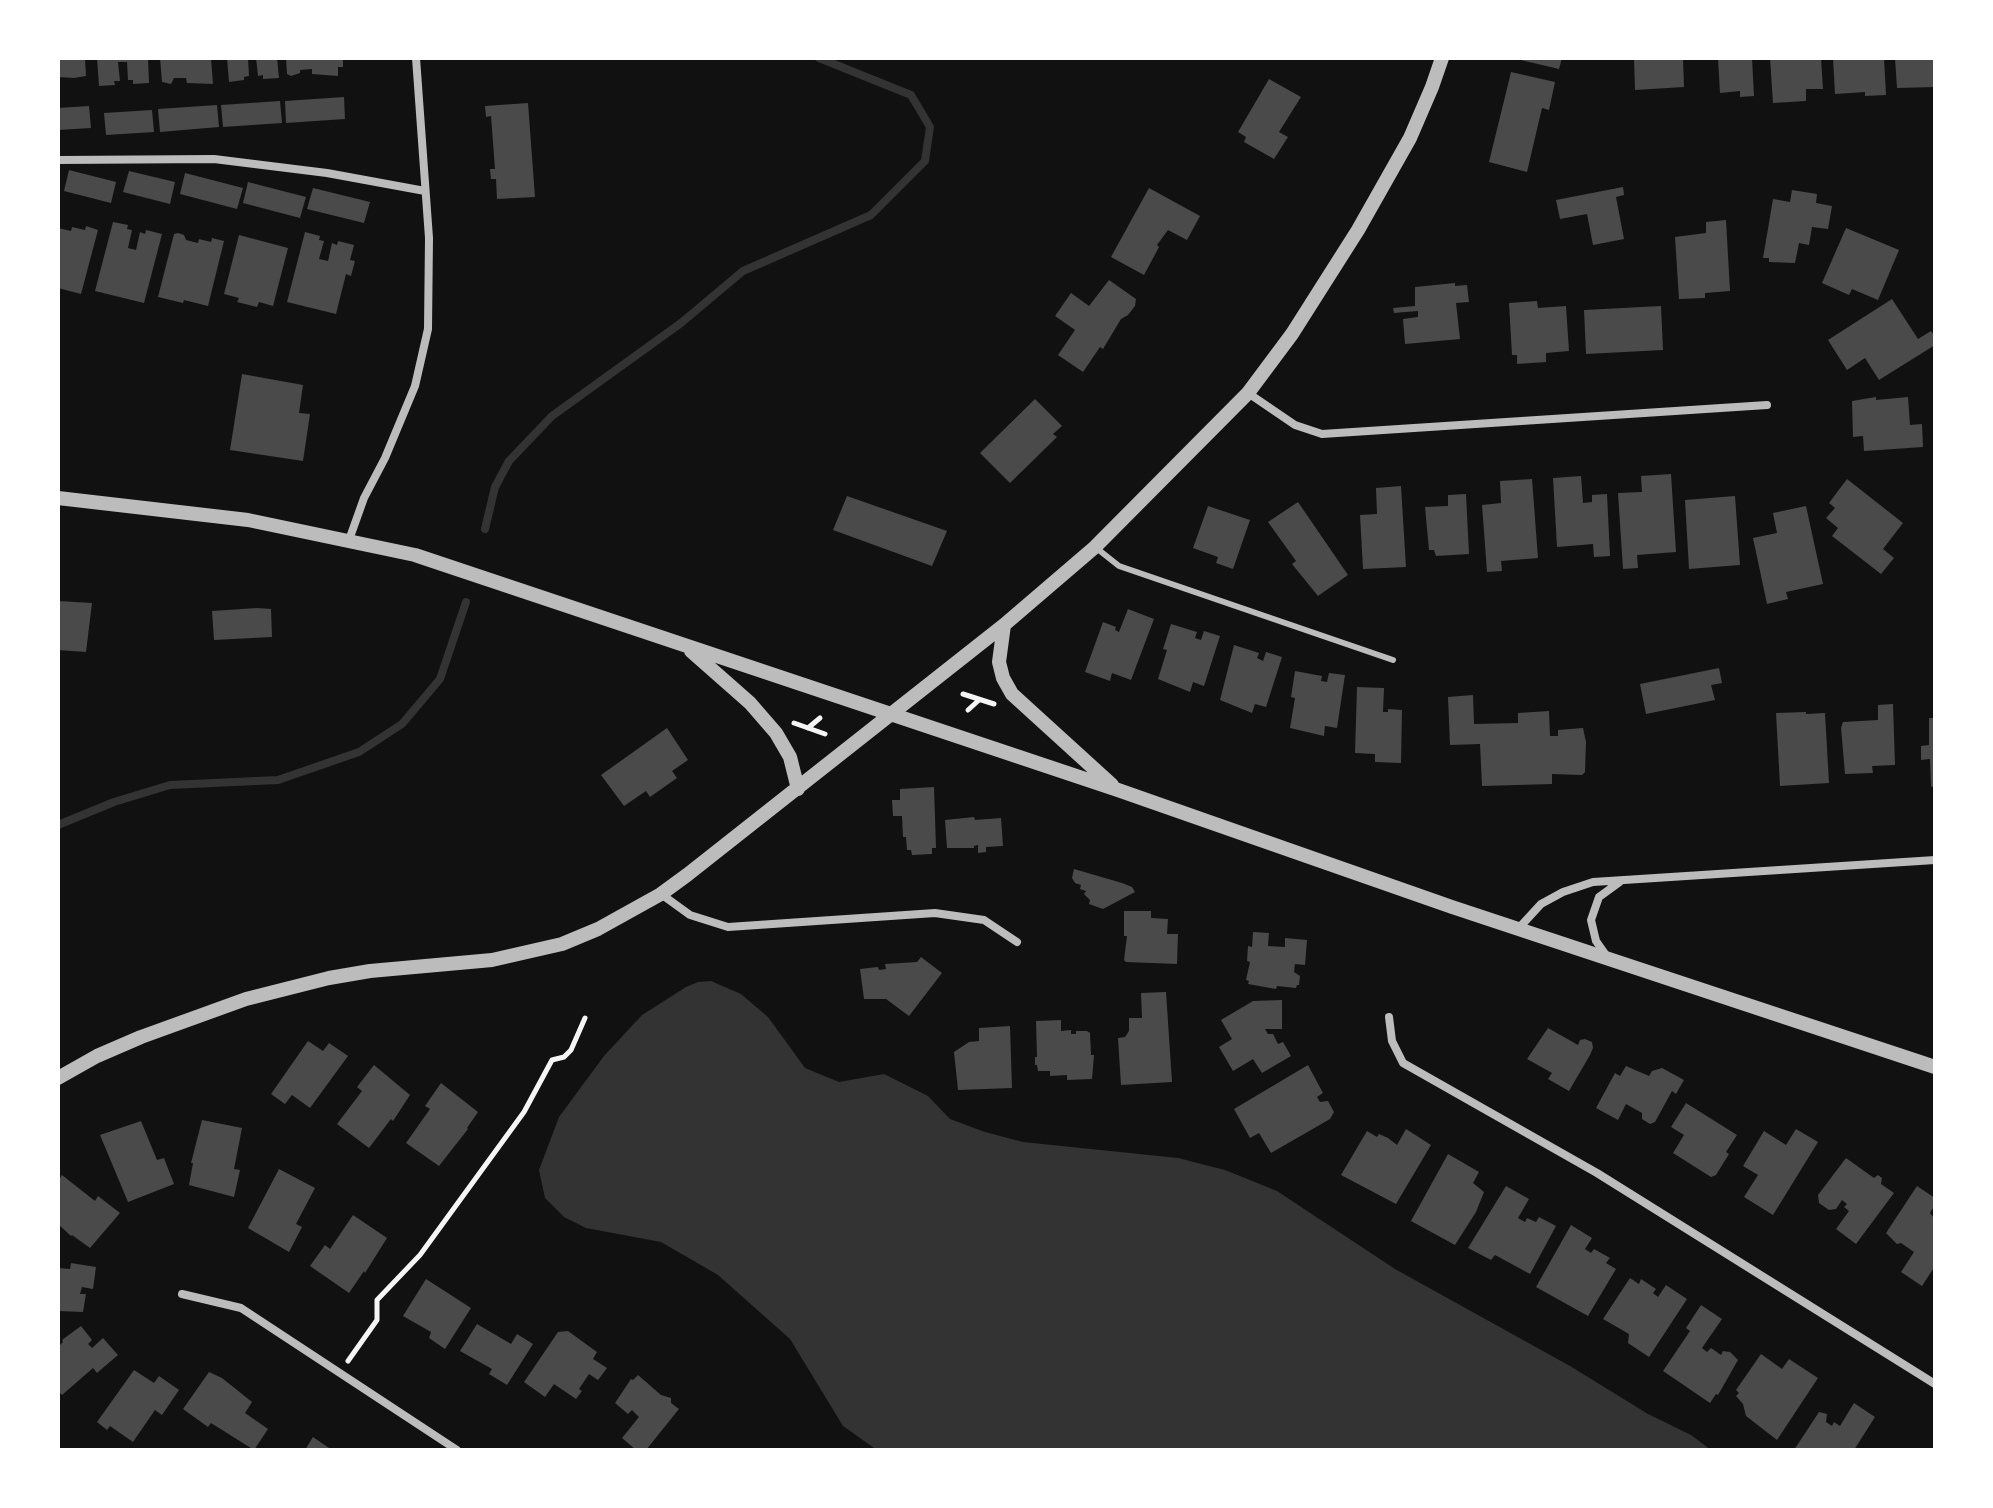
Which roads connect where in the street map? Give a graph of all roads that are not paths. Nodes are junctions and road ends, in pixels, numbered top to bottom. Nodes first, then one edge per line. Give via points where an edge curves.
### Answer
1 (416, 58) edge
2 (1442, 58) edge
3 (58, 160) edge
4 (425, 191) junction
5 (1248, 393) junction
6 (1767, 405) dead end
7 (58, 498) edge
8 (349, 540) junction
9 (1095, 547) junction
10 (1004, 625) junction
11 (685, 645) junction
12 (1393, 660) dead end
13 (892, 714) junction
14 (798, 789) junction
15 (1118, 790) junction
16 (1935, 860) edge
17 (1622, 880) junction
18 (661, 894) junction
19 (1518, 929) junction
20 (1017, 942) dead end
21 (1609, 958) junction
22 (1389, 1017) dead end
23 (1935, 1067) edge
24 (58, 1078) edge
25 (182, 1294) dead end
26 (1935, 1384) edge
27 (457, 1450) edge

1 - 4 street
2 - 5 street via 1422,112 1372,206
3 - 4 street via 214,159
4 - 8 street via 425,346 401,422
5 - 6 street via 1295,425 1322,434
5 - 9 street
7 - 8 street via 248,520
8 - 11 street via 415,555
9 - 10 street
9 - 12 lane via 1119,566
10 - 13 street
10 - 15 street via 999,662 1012,694
11 - 13 street
11 - 14 street via 776,733 790,757
13 - 14 street
13 - 15 street
14 - 18 street
15 - 19 street
16 - 17 street
17 - 19 street via 1563,892 1541,904
17 - 21 street via 1599,897 1591,920 1596,941
18 - 20 street via 690,915 728,927 935,913 984,920
18 - 24 street via 598,929 528,953 370,971 246,999 141,1037
19 - 21 street
21 - 23 street
22 - 26 street via 1392,1041 1403,1063 1597,1173
25 - 27 street via 241,1308

